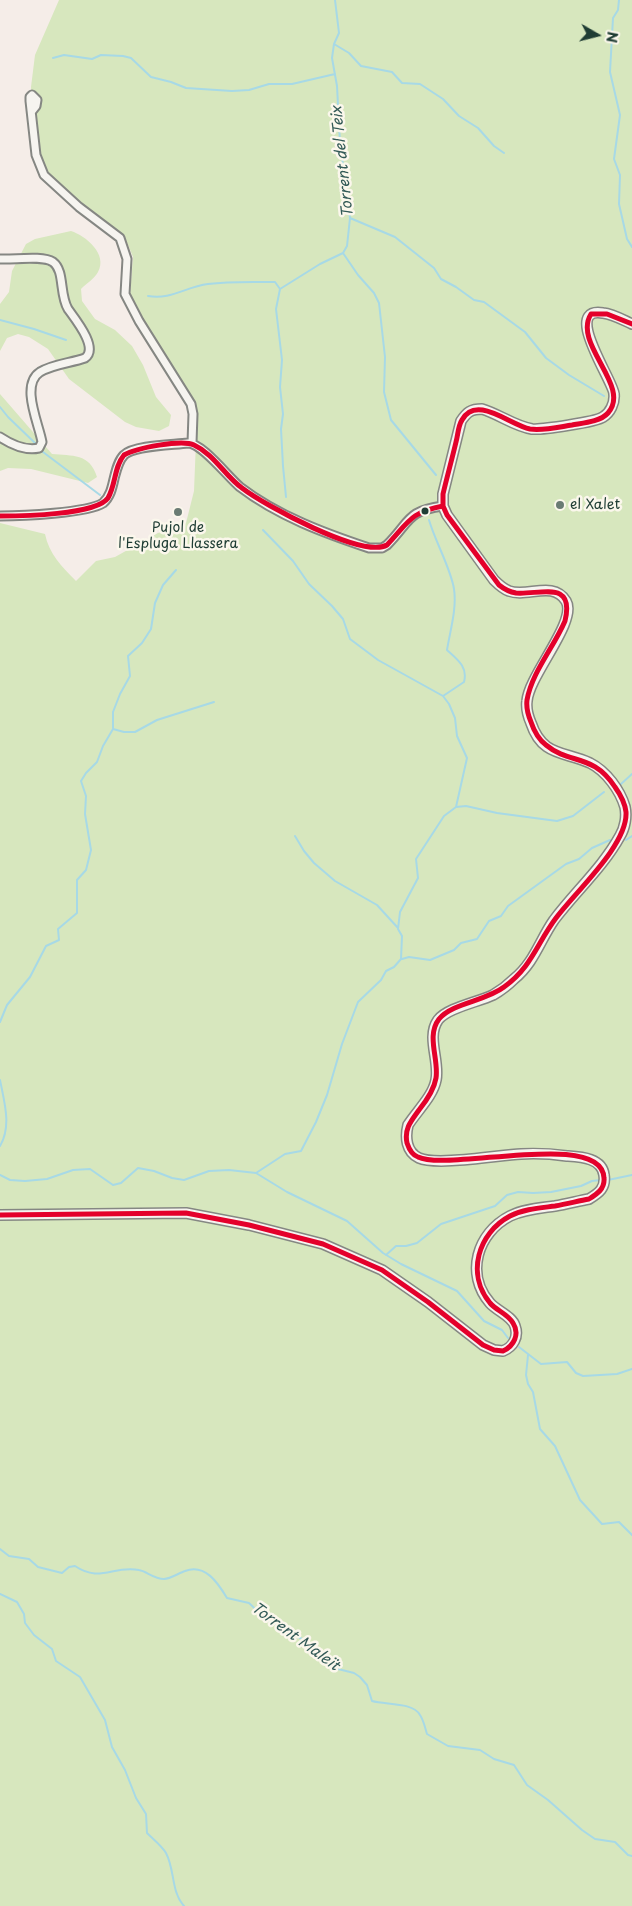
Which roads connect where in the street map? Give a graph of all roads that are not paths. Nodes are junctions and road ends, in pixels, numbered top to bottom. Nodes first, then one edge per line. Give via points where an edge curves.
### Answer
1 (32, 112) dead end
2 (0, 259) edge
3 (632, 324) edge
4 (0, 437) edge
5 (192, 443) junction
6 (444, 506) junction
7 (0, 516) edge
8 (0, 1214) edge

1 - 5 street via 36,155 44,174 79,207 120,238 127,259 125,294 191,404
2 - 4 street via 47,259 56,265 61,276 63,300 86,337 90,353 85,358 46,370 34,378 31,399 42,442 39,448 20,447
3 - 6 street via 599,312 588,320 589,338 614,390 614,402 602,418 533,429 482,409 467,413 461,421 448,471
5 - 6 street via 202,448 241,487 281,513 369,548 387,545 417,512
5 - 7 street via 126,453 120,460 109,496 97,506 70,512
6 - 8 street via 447,515 503,588 513,592 550,591 566,602 566,621 531,685 526,702 530,721 541,743 549,750 590,763 605,774 618,792 626,813 621,835 553,922 525,969 493,995 454,1010 438,1021 433,1035 437,1071 435,1084 406,1131 409,1148 420,1158 444,1160 547,1154 582,1157 597,1163 604,1171 602,1189 590,1199 510,1216 498,1224 481,1246 476,1259 479,1284 492,1305 514,1323 516,1336 513,1345 503,1352 488,1348 390,1276 359,1259 323,1244 249,1224 186,1212

